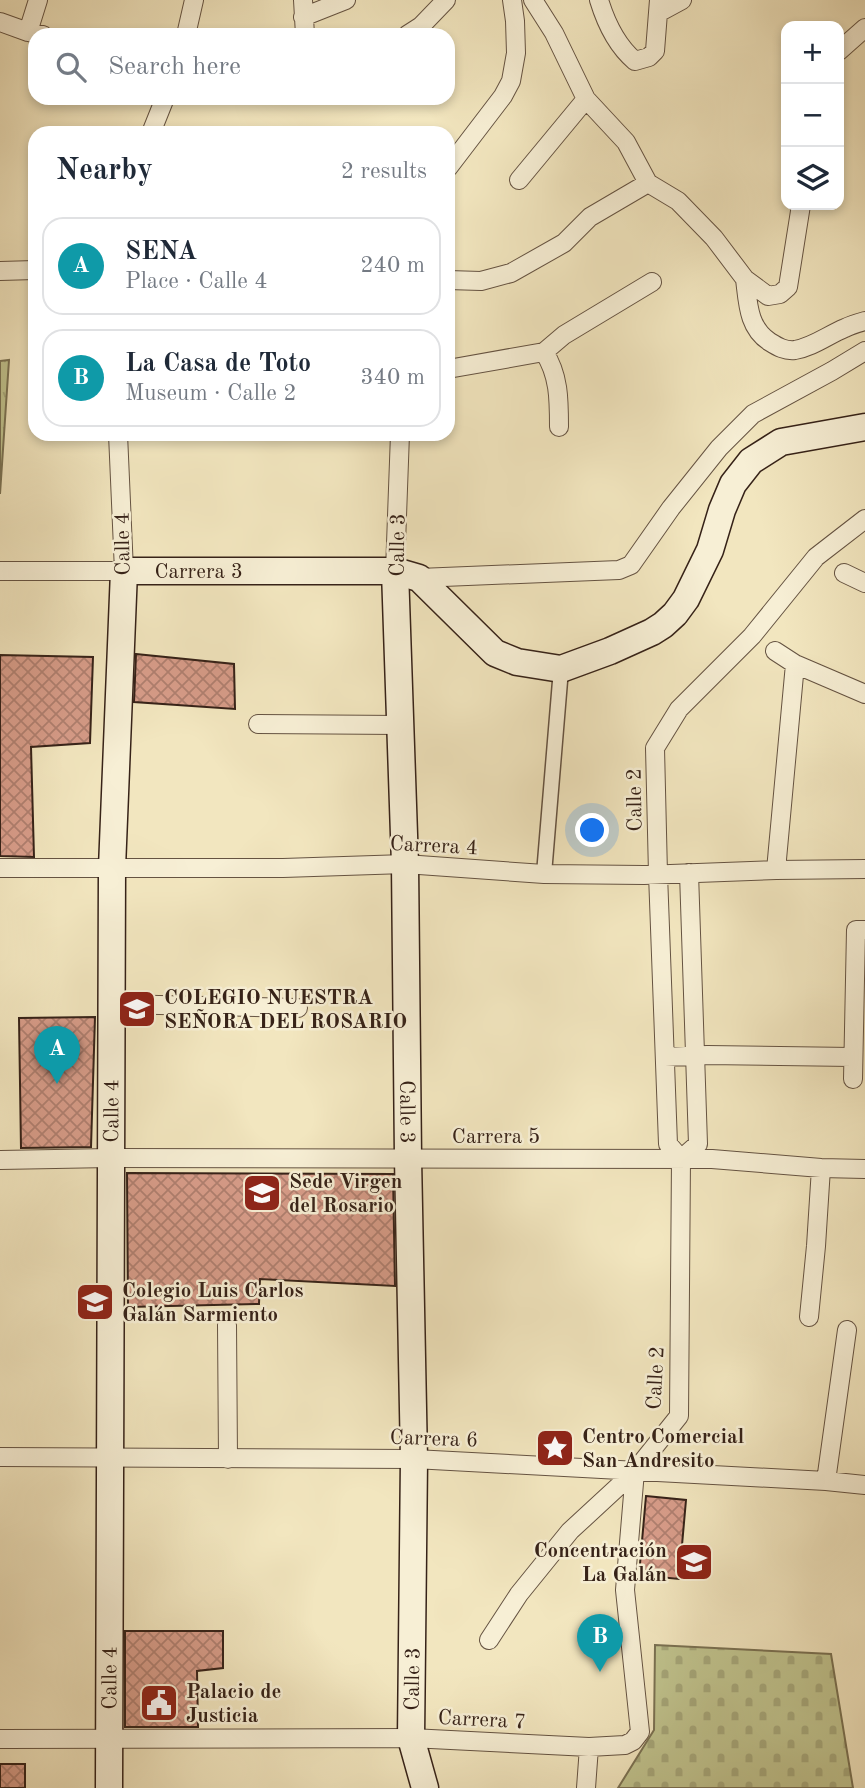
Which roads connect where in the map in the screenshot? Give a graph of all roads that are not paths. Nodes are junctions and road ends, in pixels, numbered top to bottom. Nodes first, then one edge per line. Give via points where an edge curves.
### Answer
1 (38, 0) edge
2 (194, 0) edge
3 (346, 0) edge
4 (446, 0) edge
5 (512, 0) edge
6 (533, 0) edge
7 (599, 0) edge
8 (682, 0) edge
9 (659, 6) edge
10 (303, 17) edge
11 (0, 22) edge
12 (36, 28) edge
13 (188, 28) edge
14 (418, 28) edge
15 (865, 28) edge
16 (28, 32) edge
17 (844, 47) edge
18 (586, 99) junction
19 (162, 105) edge
20 (154, 126) edge
21 (455, 159) edge
22 (519, 180) dead end
23 (648, 183) junction
24 (799, 210) edge
25 (28, 270) edge
26 (0, 271) edge
27 (745, 279) junction
28 (455, 280) edge
29 (652, 282) dead end
30 (865, 321) edge
31 (865, 351) edge
32 (544, 352) junction
33 (455, 368) edge
34 (559, 426) dead end
35 (865, 427) edge
36 (118, 441) edge
37 (400, 441) edge
38 (865, 519) edge
39 (0, 571) edge
40 (124, 571) junction
41 (844, 573) dead end
42 (407, 574) junction
43 (865, 583) edge
44 (775, 651) dead end
45 (795, 664) junction
46 (561, 669) junction
47 (865, 694) edge
48 (258, 724) dead end
49 (400, 725) junction
50 (405, 864) junction
51 (0, 868) edge
52 (112, 868) junction
53 (865, 869) edge
54 (776, 870) junction
55 (689, 873) junction
56 (544, 874) junction
57 (658, 874) junction
58 (865, 930) edge
59 (111, 1004) junction
60 (298, 1008) dead end
61 (695, 1055) junction
62 (665, 1057) junction
63 (852, 1057) junction
64 (853, 1079) dead end
65 (110, 1157) junction
66 (408, 1158) junction
67 (0, 1160) edge
68 (681, 1160) junction
69 (821, 1168) junction
70 (865, 1169) edge
71 (809, 1317) dead end
72 (227, 1325) dead end
73 (847, 1330) dead end
74 (0, 1457) edge
75 (110, 1458) junction
76 (228, 1459) junction
77 (414, 1459) junction
78 (635, 1471) junction
79 (826, 1481) junction
80 (865, 1485) edge
81 (489, 1640) dead end
82 (0, 1739) edge
83 (108, 1739) junction
84 (589, 1747) junction
85 (414, 1749) junction
86 (109, 1788) edge
87 (414, 1788) edge
88 (425, 1788) edge
89 (586, 1788) edge

1 - 12 street
2 - 13 street
3 - 10 street
4 - 14 street
5 - 21 street via 516,53 511,81
6 - 18 street
7 - 9 street via 617,43 635,61 655,51
8 - 9 street
11 - 16 street
15 - 17 street
18 - 22 street
18 - 23 street via 626,142
19 - 20 street
23 - 27 street via 678,201 715,238
23 - 28 street via 590,217 564,243 511,273 481,281
24 - 27 street via 788,287 768,296
25 - 26 street
27 - 30 street via 755,328 784,349 804,347
29 - 32 street
31 - 42 street, Carrera 3 via 753,414 719,448 631,565 619,570
32 - 33 street
32 - 34 street via 555,372
35 - 46 main road via 781,442 751,461 733,484 710,550 675,614 652,632
36 - 40 street, Calle 4
37 - 42 street, Calle 3
38 - 57 street, Calle 2 via 816,557 752,636 679,709 655,748
39 - 40 street, Carrera 3
40 - 42 main road, Carrera 3
40 - 52 main road, Calle 4
41 - 43 street
42 - 46 main road via 495,653 517,662
42 - 49 main road, Calle 3
44 - 45 street
45 - 47 street
45 - 54 street
46 - 56 street
48 - 49 street
49 - 50 main road, Calle 3
50 - 52 street, Carrera 4
50 - 56 street, Carrera 4
50 - 66 main road, Calle 3
51 - 52 street, Carrera 4
52 - 59 main road, Calle 4
53 - 54 street, Carrera 4
54 - 55 street, Carrera 4
55 - 57 street, Carrera 4
55 - 61 street
56 - 57 street, Carrera 4
57 - 62 street, Calle 2
58 - 63 street via 856,930
59 - 60 street
59 - 65 main road, Calle 4
61 - 62 street
61 - 63 street
61 - 68 street via 698,1144
62 - 68 street, Calle 2 via 668,1144
63 - 64 street
65 - 66 street, Carrera 5
65 - 67 street, Carrera 5
65 - 75 main road, Calle 4
66 - 68 street, Carrera 5
66 - 77 main road, Calle 3
68 - 69 street, Carrera 5
68 - 78 street, Calle 2 via 679,1416
69 - 70 street, Carrera 5
69 - 71 street
72 - 76 street
73 - 79 street
74 - 75 street, Carrera 6
75 - 76 street, Carrera 6
75 - 83 main road, Calle 4
76 - 77 street, Carrera 6
77 - 78 street, Carrera 6
77 - 85 main road, Calle 3
78 - 79 street, Carrera 6
78 - 81 street, Calle 2 via 570,1531
78 - 84 street, Carrera 7 via 625,1590 640,1732 625,1745
79 - 80 street, Carrera 6
82 - 83 street, Carrera 7
83 - 85 street, Carrera 7
83 - 86 main road, Calle 4
84 - 85 street, Carrera 7
84 - 89 street
85 - 87 street
85 - 88 main road, Calle 3

